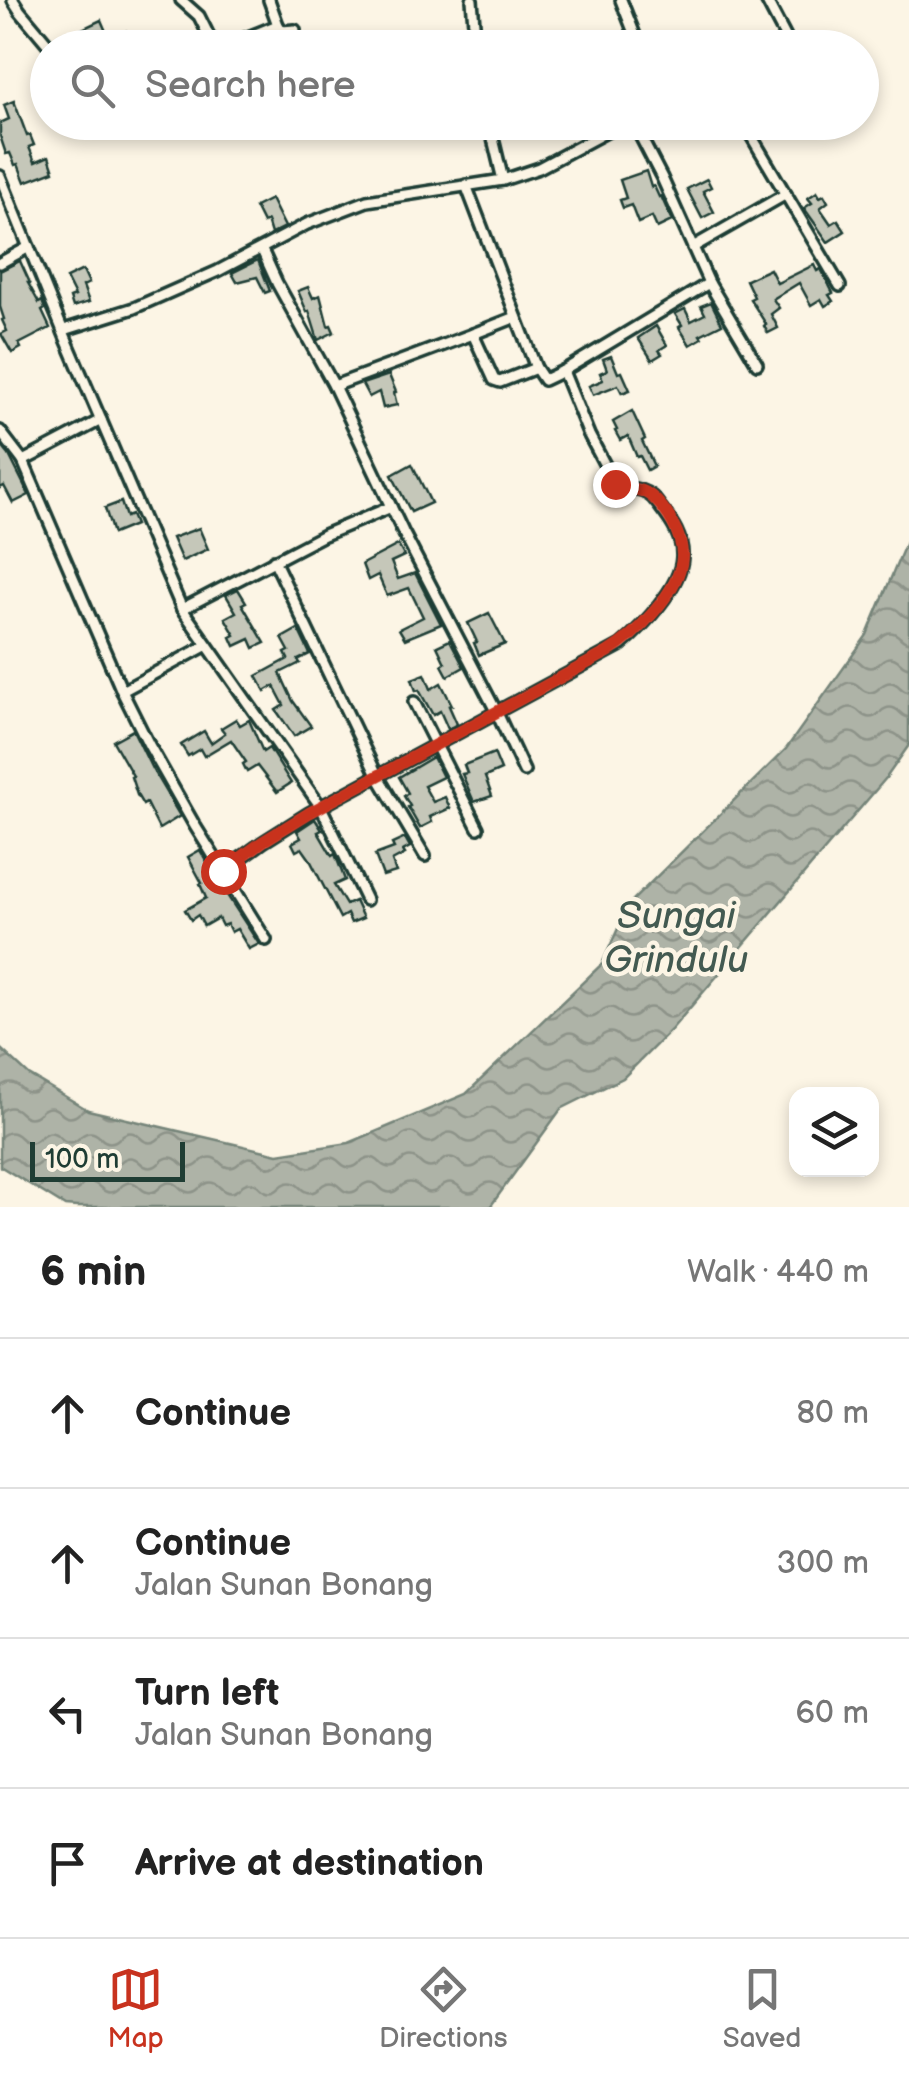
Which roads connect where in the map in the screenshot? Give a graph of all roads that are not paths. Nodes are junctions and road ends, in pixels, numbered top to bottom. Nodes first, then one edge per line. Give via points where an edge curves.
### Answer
1 (13, 0) edge
2 (181, 0) edge
3 (269, 0) edge
4 (472, 0) edge
5 (621, 0) edge
6 (766, 0) edge
7 (278, 25) junction
8 (36, 30) edge
9 (207, 30) edge
10 (265, 30) edge
11 (281, 30) edge
12 (474, 30) edge
13 (633, 30) edge
14 (782, 30) edge
15 (493, 140) edge
16 (591, 140) edge
17 (642, 140) edge
18 (753, 140) edge
19 (0, 176) edge
20 (503, 180) junction
21 (466, 185) junction
22 (786, 194) junction
23 (29, 247) junction
24 (693, 247) junction
25 (262, 250) junction
26 (0, 263) edge
27 (709, 283) junction
28 (840, 286) dead end
29 (516, 317) junction
30 (64, 330) junction
31 (472, 334) junction
32 (757, 364) dead end
33 (536, 368) junction
34 (563, 371) junction
35 (334, 386) junction
36 (101, 420) junction
37 (0, 431) edge
38 (23, 461) junction
39 (391, 507) junction
40 (274, 560) junction
41 (182, 609) junction
42 (208, 645) junction
43 (122, 690) junction
44 (414, 702) dead end
45 (496, 711) junction
46 (436, 745) junction
47 (524, 771) dead end
48 (377, 775) junction
49 (321, 807) junction
50 (478, 828) dead end
51 (425, 856) dead end
52 (223, 871) junction
53 (366, 900) dead end
54 (266, 940) dead end

1 - 8 street
2 - 9 street
3 - 7 street
4 - 12 street
5 - 13 street
6 - 14 street
7 - 10 street
7 - 11 street
15 - 20 street
16 - 20 street
17 - 24 street
18 - 22 street
19 - 23 street
20 - 21 street
21 - 25 street via 366,201
21 - 29 street
22 - 24 street
22 - 28 street
23 - 26 street
23 - 30 street
24 - 27 street
25 - 30 street via 134,308
25 - 35 street
27 - 32 street
27 - 34 street
29 - 31 street
29 - 33 street
30 - 36 street
31 - 33 street via 494,380
31 - 35 street
33 - 34 street via 544,380
34 - 45 street via 615,484 650,494 670,519 681,547 680,568 658,606 621,645
35 - 39 street
36 - 38 street
36 - 41 street
37 - 38 street
38 - 43 street
39 - 40 street
39 - 45 street
40 - 41 street
40 - 48 street
41 - 42 street
42 - 43 street
42 - 49 street
43 - 52 street
44 - 46 street
45 - 46 street
45 - 47 street
46 - 48 street
46 - 50 street
48 - 49 street
48 - 51 street
49 - 52 street
49 - 53 street
52 - 54 street

